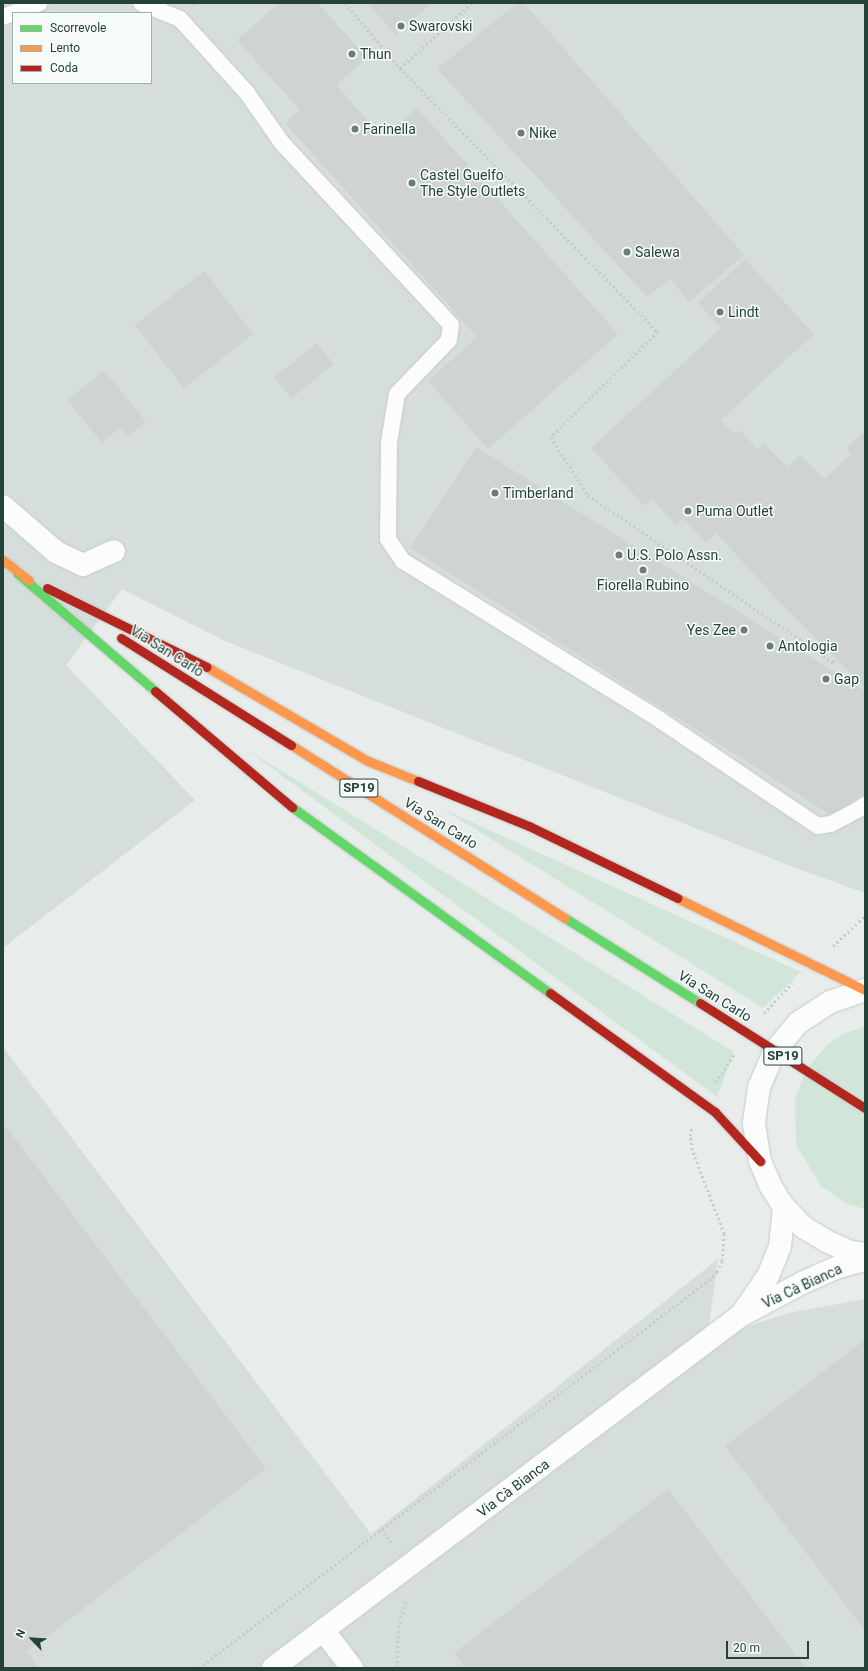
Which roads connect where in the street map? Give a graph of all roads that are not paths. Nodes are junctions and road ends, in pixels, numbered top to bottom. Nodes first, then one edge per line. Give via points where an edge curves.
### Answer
1 (39, 3) edge
2 (140, 3) edge
3 (16, 12) edge
4 (3, 506) edge
5 (114, 551) dead end
6 (3, 560) edge
7 (17, 573) junction
8 (98, 624) dead end
9 (112, 633) dead end
10 (865, 805) edge
11 (865, 990) edge
12 (865, 1108) edge
13 (760, 1161) junction
14 (784, 1207) junction
15 (865, 1254) edge
16 (865, 1260) edge
17 (740, 1316) junction
18 (323, 1630) junction
19 (273, 1668) edge
20 (352, 1668) edge

1 - 3 lane
2 - 10 lane via 180,19 247,93 282,144 451,326 449,340 397,394 390,443 388,539 403,561 660,720 818,826 831,824
4 - 5 street via 56,552 83,565
6 - 7 highway
7 - 8 highway
7 - 11 highway via 219,673 368,761 528,826
7 - 13 highway via 289,805 715,1112
9 - 12 highway, Via San Carlo / SP19, bridge
11 - 13 street via 830,1002 798,1023 774,1052 759,1086 754,1124
13 - 14 street via 770,1185
14 - 15 street via 803,1226 826,1241 851,1252
14 - 17 street, Via Cà Bianca via 780,1246 768,1276
16 - 17 street, Via Cà Bianca via 838,1267 802,1283
17 - 18 street, Via Cà Bianca
18 - 19 street, Via Cà Bianca
18 - 20 street

